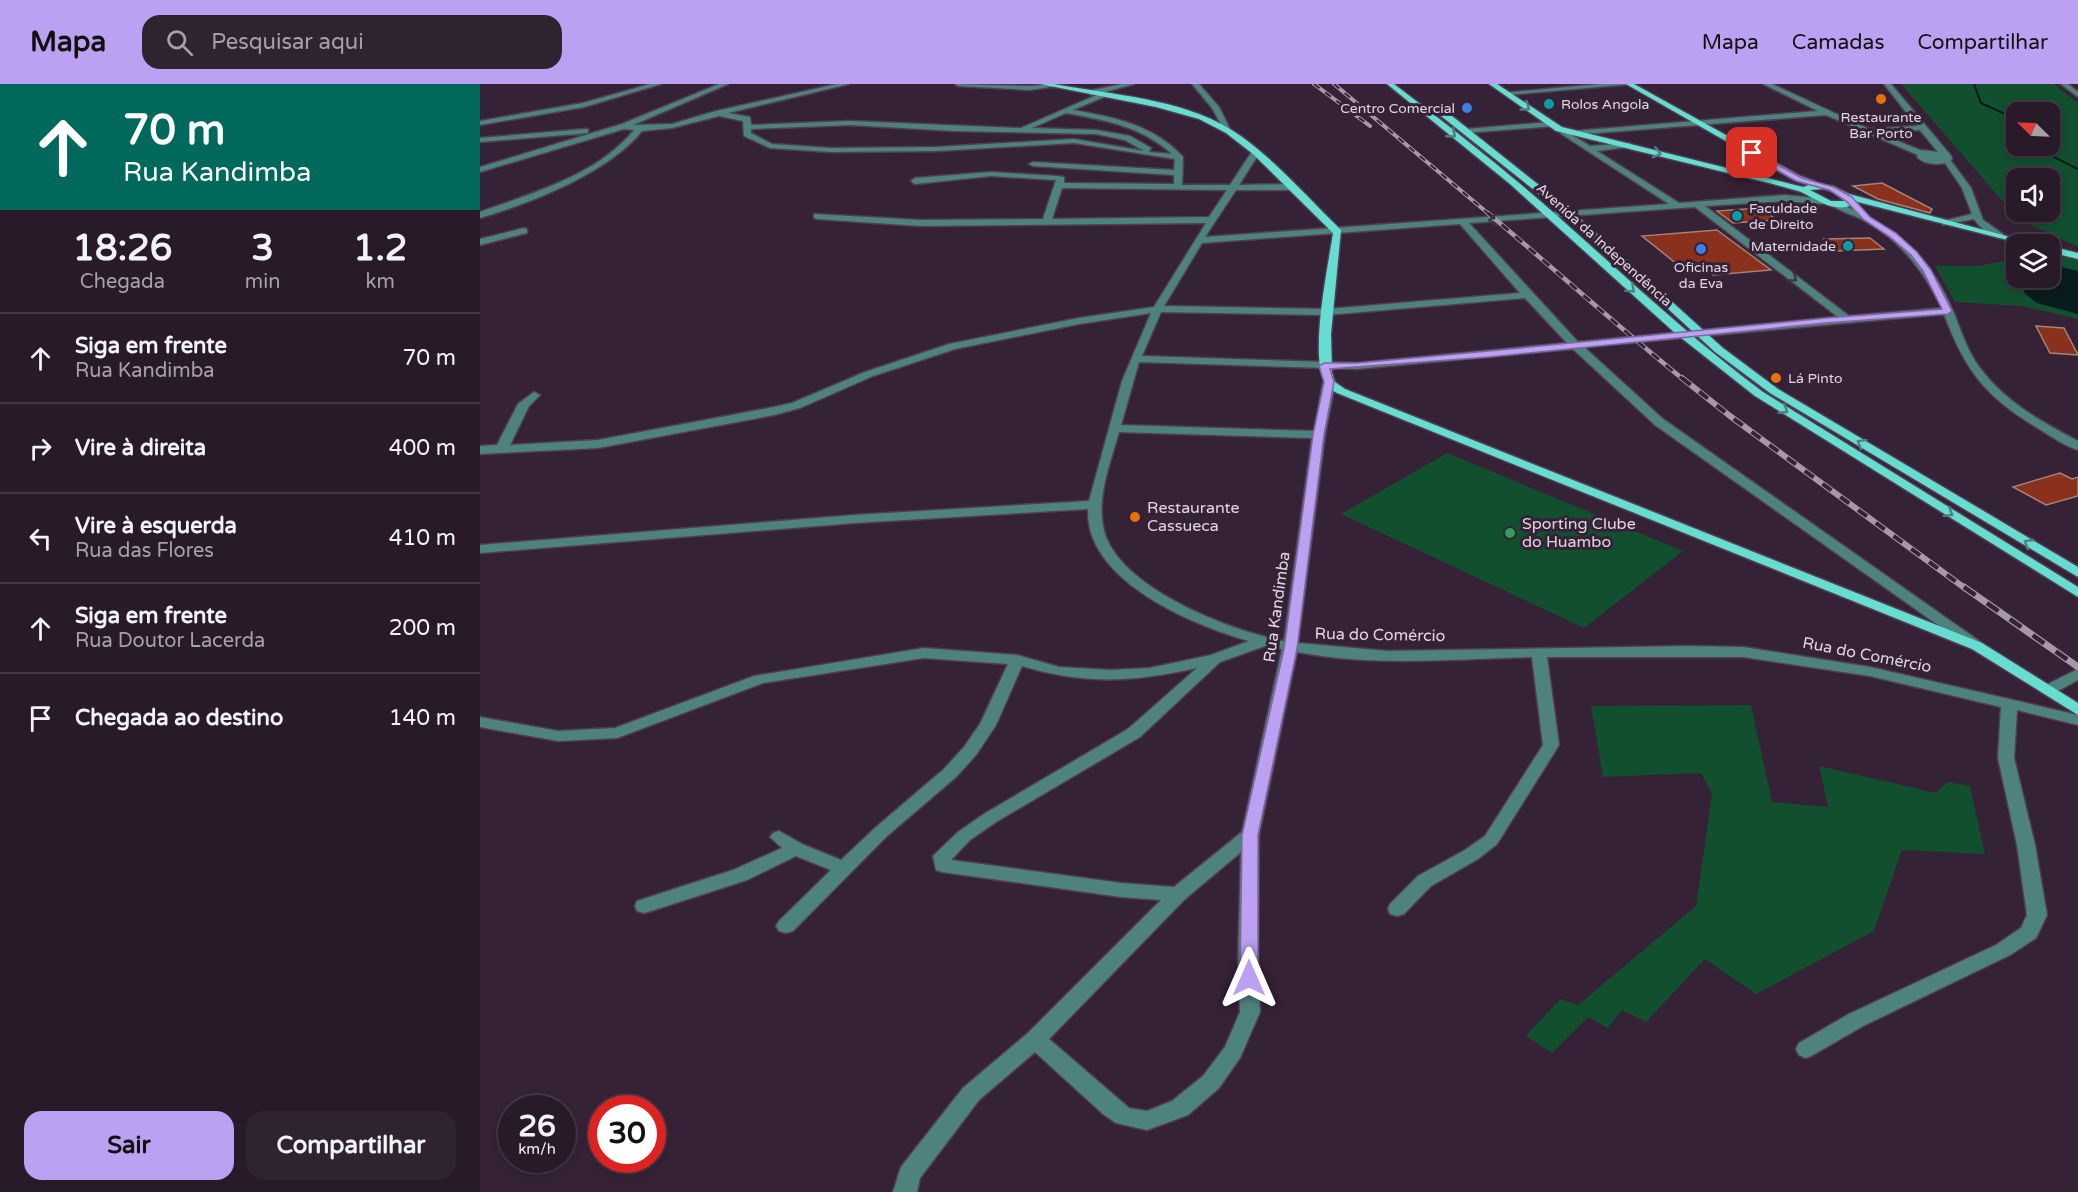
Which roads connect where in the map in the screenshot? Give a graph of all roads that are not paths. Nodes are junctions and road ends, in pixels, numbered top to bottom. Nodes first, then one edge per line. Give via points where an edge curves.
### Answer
1 (658, 84) edge
2 (725, 84) edge
3 (846, 84) edge
4 (958, 84) edge
5 (1131, 84) edge
6 (1196, 84) edge
7 (1390, 84) edge
8 (1405, 84) edge
9 (1492, 84) edge
10 (1629, 84) edge
11 (1766, 84) edge
12 (1887, 84) edge
13 (2064, 84) edge
14 (1049, 85) edge
15 (1102, 90) edge
16 (1506, 93) junction
17 (2076, 93) edge
18 (695, 97) junction
19 (1426, 101) junction
20 (1413, 102) junction
21 (742, 107) junction
22 (1066, 111) junction
23 (716, 113) junction
24 (1827, 113) junction
25 (555, 118) junction
26 (480, 123) edge
27 (1551, 124) junction
28 (1700, 124) junction
29 (625, 126) junction
30 (747, 127) junction
31 (1923, 128) junction
32 (639, 129) junction
33 (1559, 129) junction
34 (612, 130) junction
35 (1018, 131) junction
36 (1229, 131) junction
37 (1466, 131) junction
38 (1864, 131) junction
39 (1574, 133) junction
40 (549, 134) junction
41 (480, 141) edge
42 (1626, 146) junction
43 (1938, 146) junction
44 (1589, 149) junction
45 (1256, 152) junction
46 (1154, 156) junction
47 (1928, 156) junction
48 (1179, 157) junction
49 (1946, 158) junction
50 (1033, 164) dead end
51 (480, 170) edge
52 (1180, 173) junction
53 (1788, 173) junction
54 (1521, 174) junction
55 (1503, 176) junction
56 (1760, 178) junction
57 (1962, 180) junction
58 (915, 181) dead end
59 (1060, 187) junction
60 (1178, 187) junction
61 (1289, 187) junction
62 (1825, 187) junction
63 (1232, 191) junction
64 (1805, 191) junction
65 (1785, 198) junction
66 (1822, 201) junction
67 (1846, 202) junction
68 (1696, 204) junction
69 (1677, 206) junction
70 (1900, 212) junction
71 (480, 215) edge
72 (1571, 215) junction
73 (817, 216) dead end
74 (1552, 216) junction
75 (1976, 216) junction
76 (1867, 218) junction
77 (1212, 220) junction
78 (1047, 222) junction
79 (1463, 222) junction
80 (1946, 223) junction
81 (524, 231) dead end
82 (1338, 232) junction
83 (2000, 237) junction
84 (2006, 238) edge
85 (1198, 240) junction
86 (480, 242) edge
87 (2060, 252) edge
88 (2078, 256) edge
89 (1626, 266) junction
90 (1608, 268) junction
91 (1528, 296) junction
92 (1158, 309) junction
93 (1948, 311) junction
94 (1327, 312) junction
95 (1847, 319) junction
96 (1700, 333) junction
97 (1681, 335) junction
98 (1576, 346) junction
99 (1135, 359) junction
100 (1324, 366) junction
101 (1329, 382) junction
102 (534, 395) dead end
103 (1114, 428) junction
104 (1318, 435) junction
105 (2078, 446) edge
106 (480, 450) edge
107 (501, 450) junction
108 (1094, 505) junction
109 (480, 549) edge
110 (2078, 573) edge
111 (2078, 593) edge
112 (1262, 642) junction
113 (1977, 646) junction
114 (1290, 649) junction
115 (1539, 652) junction
116 (1215, 659) junction
117 (1017, 660) junction
118 (2078, 674) edge
119 (2048, 690) junction
120 (2009, 704) junction
121 (2078, 710) edge
122 (2078, 720) edge
123 (480, 722) edge
124 (1250, 835) junction
125 (779, 837) dead end
126 (796, 849) junction
127 (845, 869) junction
128 (1178, 894) junction
129 (644, 906) dead end
130 (1397, 909) dead end
131 (786, 926) dead end
132 (1035, 1039) junction
133 (1806, 1049) dead end
134 (905, 1192) edge

1 - 25 street
2 - 18 street
3 - 21 street
4 - 14 street via 1030,88
5 - 15 street
6 - 36 street
7 - 20 main road, Avenida da Independência
8 - 19 main road, Avenida da Independência
9 - 16 main road
10 - 16 street
10 - 28 main road
11 - 24 street
12 - 31 street
13 - 17 street
14 - 15 main road
15 - 22 street
15 - 36 main road via 1185,111
16 -> 27 main road
18 - 21 street
18 - 29 street
19 - 20 main road
19 - 37 main road, Avenida da Independência
20 -> 55 main road, Avenida da Independência
21 - 23 street
22 - 35 street
22 - 48 street via 1137,126 1163,140
23 - 30 street via 747,120
23 - 32 street via 673,125
24 - 28 street
24 - 38 street
25 - 26 street via 520,114
25 - 40 street
27 - 33 main road
27 - 37 street
28 - 39 street
28 - 53 main road
29 - 32 street
29 - 34 street
30 - 35 street via 850,123
30 - 46 street via 747,134 761,142 789,148 937,149 1085,141
31 - 38 street
31 - 43 street
32 - 71 street via 586,172
33 - 39 main road
33 - 44 street
34 - 40 street
34 - 51 street
35 - 46 street via 1112,134 1136,143
36 - 45 main road
37 - 54 main road, Avenida da Independência
38 - 47 street
39 - 42 main road
40 - 41 street
42 - 44 street
42 -> 56 main road
43 - 47 street
43 - 49 street
44 - 69 street
45 - 61 main road
45 - 63 street, Rua do Comércio
46 - 48 street
47 - 49 street
47 - 57 street
48 - 52 street
49 - 57 street
50 - 52 street
52 - 60 street
53 - 56 main road
53 - 62 main road
54 - 55 main road
54 - 72 main road, Avenida da Independência
55 - 74 main road, Avenida da Independência
56 - 64 main road
57 - 75 street via 1971,194
58 - 59 street via 991,174 1058,178
59 - 60 street
59 - 63 street
59 - 78 street
60 - 63 street
61 - 63 street
61 - 82 main road
62 - 64 main road via 1813,186
62 - 67 main road
63 - 77 street, Rua do Comércio
64 - 65 street
64 - 66 main road
65 - 66 street
65 - 68 street
66 - 67 main road
67 - 70 main road
67 - 70 main road
67 - 76 street
67 - 76 street
68 - 69 street
68 -> 95 street
69 - 72 street
70 - 80 main road
72 - 74 street
72 - 89 main road, Avenida da Independência
73 - 78 street via 920,223
74 -> 79 street
74 - 90 main road, Avenida da Independência
75 - 80 street
75 - 83 street via 1983,227
76 - 93 street via 1914,254
77 - 78 street
77 - 85 street, Rua do Comércio
79 - 82 street
79 - 91 street
80 - 83 main road
81 - 86 street
82 - 85 street
82 - 94 main road
83 - 84 main road
85 - 92 street, Rua do Comércio
87 - 88 main road
89 - 90 main road
89 - 96 main road, Avenida da Independência
90 -> 97 main road, Avenida da Independência
91 - 94 street
91 - 98 street
92 - 94 street
92 - 99 street, Rua do Comércio
92 - 107 street via 953,346 774,411 598,444
93 - 95 street
93 - 105 street via 1974,368 1995,392 2037,423
94 - 100 main road
95 - 96 street
96 - 97 street
110 -> 96 main road, Avenida da Independência via 1774,391
97 - 98 street
97 -> 111 main road, Avenida da Independência via 1759,394
98 - 100 street
98 - 113 street via 1615,386 1659,422
99 - 100 street
99 - 103 street, Rua do Comércio
100 - 101 main road
101 - 104 street, Rua Kandimba
101 - 113 main road via 1341,391 1416,423
102 - 107 street via 524,404
103 - 104 street
103 - 108 street, Rua do Comércio
104 - 114 street, Rua Kandimba
106 - 107 street
108 - 109 street via 854,519
108 - 112 street, Rua do Comércio via 1102,544 1135,580 1192,615
112 - 114 street, Rua do Comércio
112 - 116 street
113 - 119 main road
114 - 115 street, Rua do Comércio via 1348,655
114 - 124 street, Rua Kandimba
115 - 120 street, Rua do Comércio via 1742,652 1800,659
115 - 130 street via 1551,745 1491,840 1479,852 1419,885
116 - 117 street via 1149,673 1111,675 1058,672
116 - 128 street via 1134,733 990,818 942,856 942,865
117 - 123 street via 924,653 788,673 760,679 617,733 558,736
117 - 127 street via 988,725 970,750
118 - 119 street
119 - 121 main road
120 - 122 street, Rua do Comércio
120 - 133 street via 2006,758 2037,915 2029,933 2003,950 1856,1020
124 - 128 street
124 - 132 street, Rua Kandimba via 1250,1012 1233,1052 1211,1082 1180,1108 1147,1121 1124,1116
125 - 126 street
126 - 127 street
126 - 129 street via 740,875
127 - 131 street
128 - 132 street
132 - 134 street via 971,1094 909,1174

